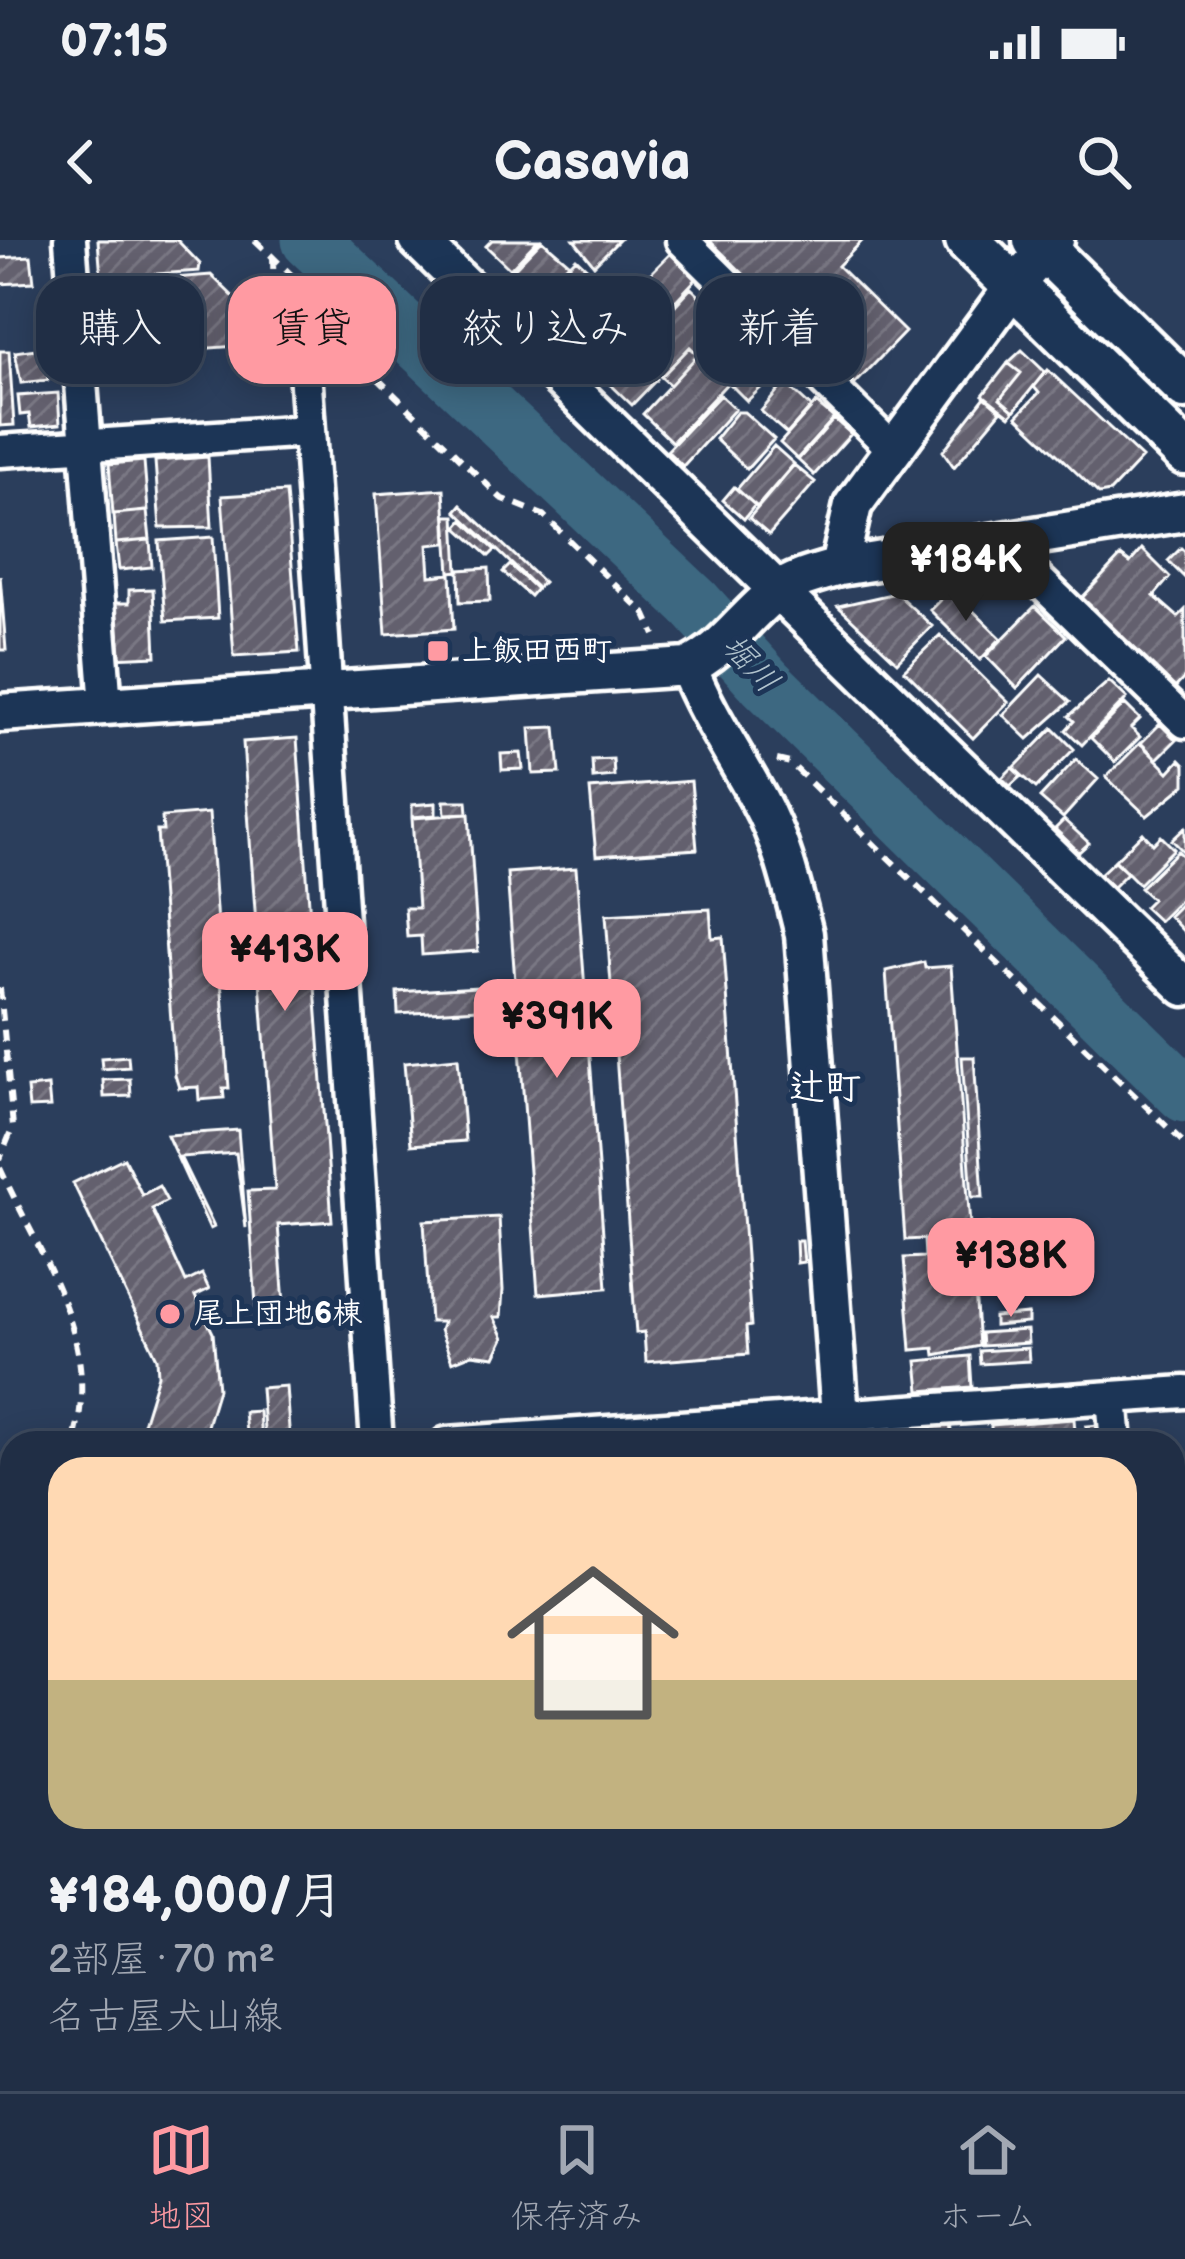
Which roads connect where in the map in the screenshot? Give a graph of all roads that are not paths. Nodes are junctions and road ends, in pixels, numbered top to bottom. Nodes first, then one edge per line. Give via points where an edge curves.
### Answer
1 (70, 240) edge
2 (418, 240) edge
3 (682, 240) edge
4 (968, 240) edge
5 (1045, 243) edge
6 (1013, 286) junction
7 (306, 384) edge
8 (1185, 387) edge
9 (308, 431) junction
10 (89, 444) junction
11 (894, 450) junction
12 (0, 451) edge
13 (1185, 453) edge
14 (1185, 512) edge
15 (1000, 544) junction
16 (839, 567) junction
17 (768, 602) junction
18 (703, 660) junction
19 (328, 688) junction
20 (106, 706) junction
21 (0, 712) edge
22 (1185, 722) edge
23 (1185, 988) edge
24 (1185, 1392) edge
25 (1112, 1397) junction
26 (841, 1427) edge
27 (376, 1431) edge
28 (742, 1431) edge
29 (1115, 1431) edge

1 - 10 street
2 - 17 street
3 - 11 street
4 - 6 main road
5 - 6 street
5 - 8 main road
6 - 11 street
6 - 13 main road
7 - 9 street
9 - 10 street
9 - 19 street
10 - 12 street
10 - 20 street
11 - 16 street via 853,505
14 - 15 street
15 - 16 street
15 - 22 street
16 - 17 street
17 - 18 street
17 - 23 street
18 - 19 street
18 - 26 street via 702,704 761,802 787,862 803,934
19 - 20 street
19 - 27 street
20 - 21 street
24 - 25 street
25 - 26 street
25 - 29 street
26 - 28 street

